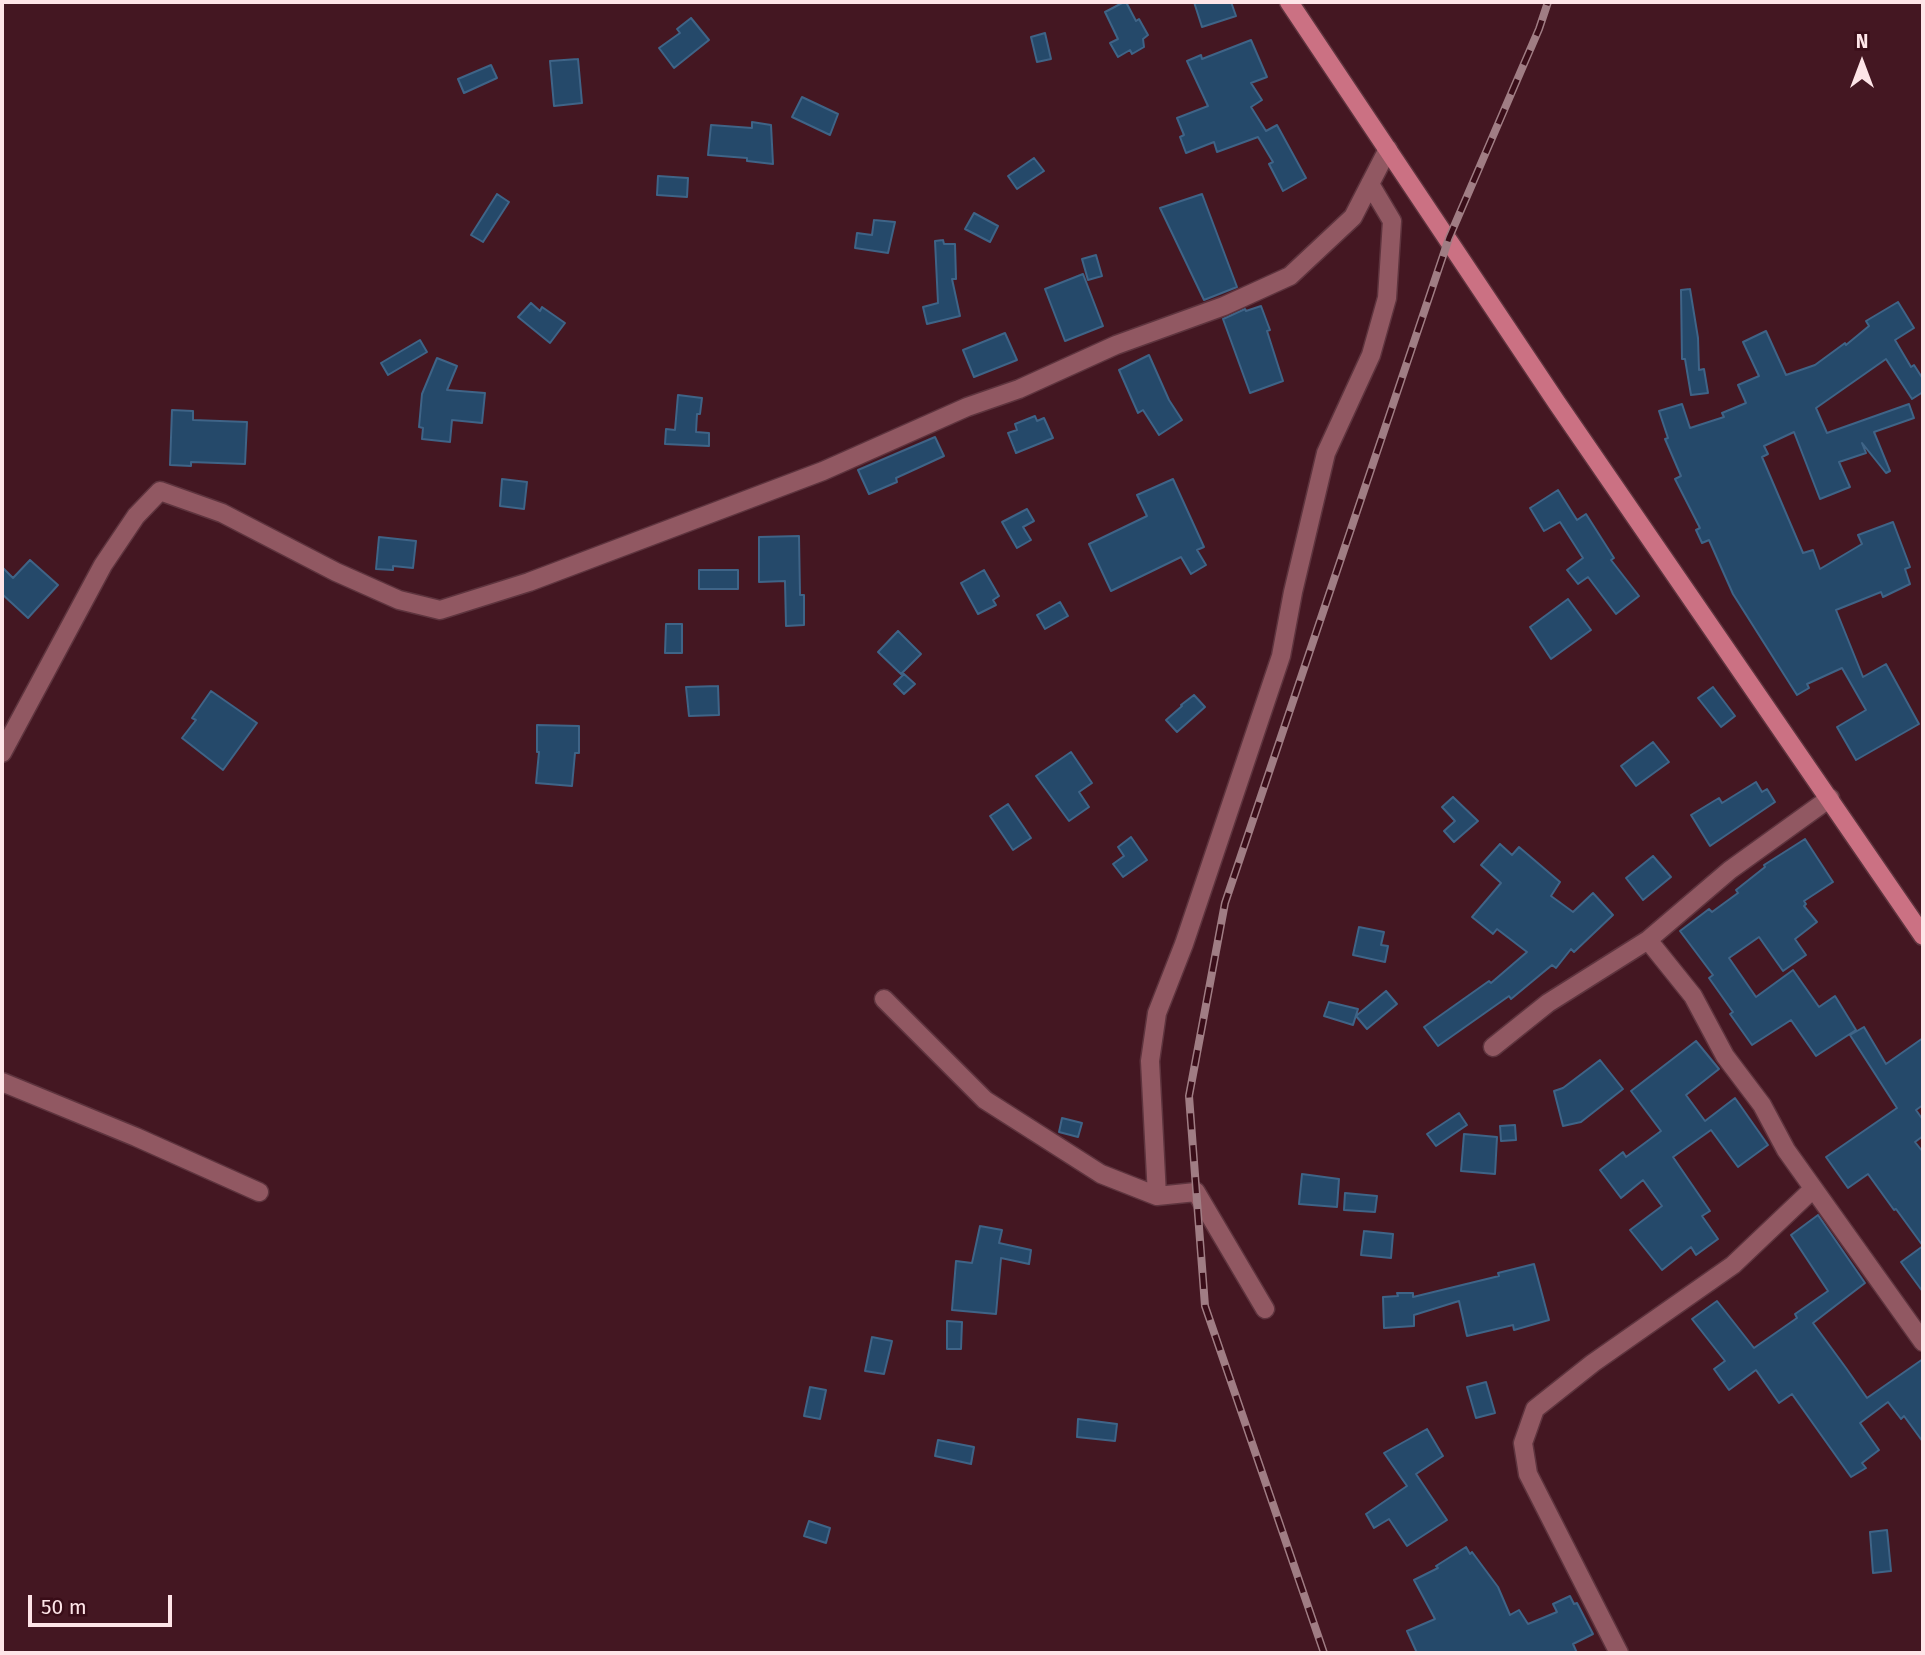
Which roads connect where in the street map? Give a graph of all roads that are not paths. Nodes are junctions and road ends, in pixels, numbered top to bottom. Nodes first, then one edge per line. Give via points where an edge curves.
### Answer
1 (1289, 2) edge
2 (1388, 149) junction
3 (1370, 184) junction
4 (2, 752) edge
5 (1830, 798) junction
6 (1923, 936) edge
7 (1648, 940) junction
8 (884, 999) dead end
9 (1493, 1046) dead end
10 (2, 1082) edge
11 (1813, 1189) junction
12 (260, 1192) dead end
13 (1157, 1196) junction
14 (1265, 1310) dead end
15 (1923, 1342) edge
16 (1619, 1653) edge

1 - 2 street
2 - 3 street
2 - 5 street
3 - 4 street via 1353,217 1290,276 967,407 823,471 529,582 440,610 399,600 222,513 160,491 136,516 103,565
3 - 13 street via 1392,221 1387,298 1371,355 1326,453 1282,656 1157,1013 1150,1061
5 - 6 street
5 - 7 street via 1730,870
7 - 9 street via 1548,1003
7 - 11 street via 1692,996 1725,1056 1762,1105
8 - 13 street via 985,1100 1101,1174
10 - 12 street
11 - 15 street
11 - 16 street via 1733,1265 1592,1363 1535,1409 1523,1443 1528,1474
13 - 14 street via 1196,1192

